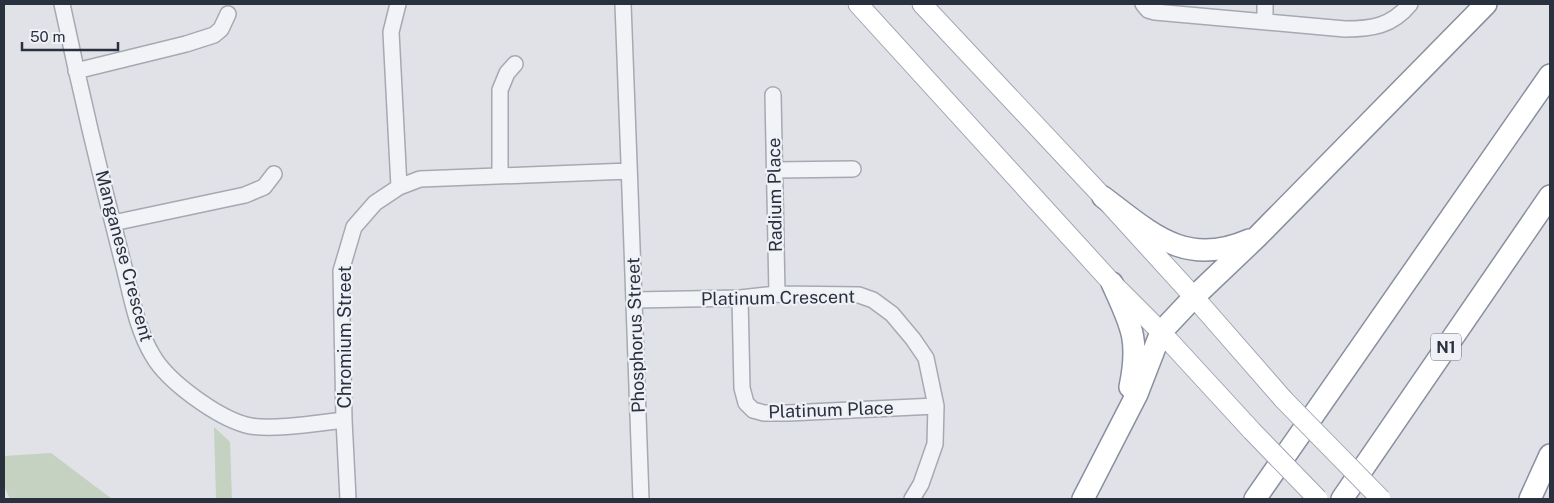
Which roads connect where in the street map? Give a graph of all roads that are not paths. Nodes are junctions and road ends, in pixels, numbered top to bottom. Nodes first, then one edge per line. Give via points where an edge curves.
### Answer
1 (62, 4) edge
2 (398, 4) edge
3 (623, 4) edge
4 (858, 4) edge
5 (922, 4) edge
6 (1143, 4) edge
7 (1265, 4) edge
8 (1410, 4) edge
9 (1486, 4) edge
10 (228, 14) dead end
11 (1265, 21) junction
12 (515, 64) dead end
13 (76, 71) junction
14 (1550, 75) edge
15 (773, 96) dead end
16 (853, 169) dead end
17 (774, 170) junction
18 (629, 171) junction
19 (274, 174) dead end
20 (500, 176) junction
21 (399, 187) junction
22 (1550, 196) edge
23 (1103, 197) junction
24 (113, 223) junction
25 (1257, 237) junction
26 (1112, 283) junction
27 (777, 294) junction
28 (1194, 296) junction
29 (740, 298) junction
30 (635, 300) junction
31 (1161, 332) junction
32 (936, 406) junction
33 (1124, 419) junction
34 (344, 420) junction
35 (1550, 455) edge
36 (348, 499) edge
37 (641, 499) edge
38 (912, 499) edge
39 (1083, 499) edge
40 (1255, 499) edge
41 (1318, 499) edge
42 (1342, 499) edge
43 (1381, 499) edge
44 (1530, 499) edge

1 - 13 street, Manganese Crescent
2 - 21 street via 391,32
3 - 18 street
4 - 26 main road
5 - 23 main road
6 - 11 street via 1155,12
7 - 11 street
8 - 11 street via 1402,14 1368,29
9 - 25 highway
10 - 13 street via 214,35
12 - 20 street via 500,90
13 - 24 street, Manganese Crescent
14 - 40 highway
15 - 17 street, Radium Place
16 - 17 street
17 - 27 street, Radium Place
18 - 20 street, Chromium Street
18 - 30 street, Phosphorus Street
19 - 24 street via 264,186 250,193
20 - 21 street, Chromium Street via 420,179
21 - 34 street, Chromium Street via 375,203 354,227 341,271
22 - 42 highway, N1
23 - 25 highway via 1158,238 1184,248 1221,249
23 - 28 main road
24 - 34 street, Manganese Crescent via 142,333 153,357 194,397 216,413 247,425 267,427
25 - 28 highway
26 - 31 main road
26 - 33 highway via 1131,325 1135,347 1135,366
27 - 29 street, Platinum Crescent
27 - 32 street, Platinum Crescent via 859,295 873,300 892,314 914,338 926,358
28 - 31 highway
28 - 43 main road, bridge via 1284,400
29 - 30 street, Platinum Crescent
29 - 32 street, Platinum Place via 742,388 746,403 753,410 788,413
30 - 37 street, Phosphorus Street
31 - 33 highway
31 - 41 main road, bridge
32 - 38 street, Platinum Crescent via 934,444 921,484
33 - 39 highway
34 - 36 street, Chromium Street
35 - 44 highway

